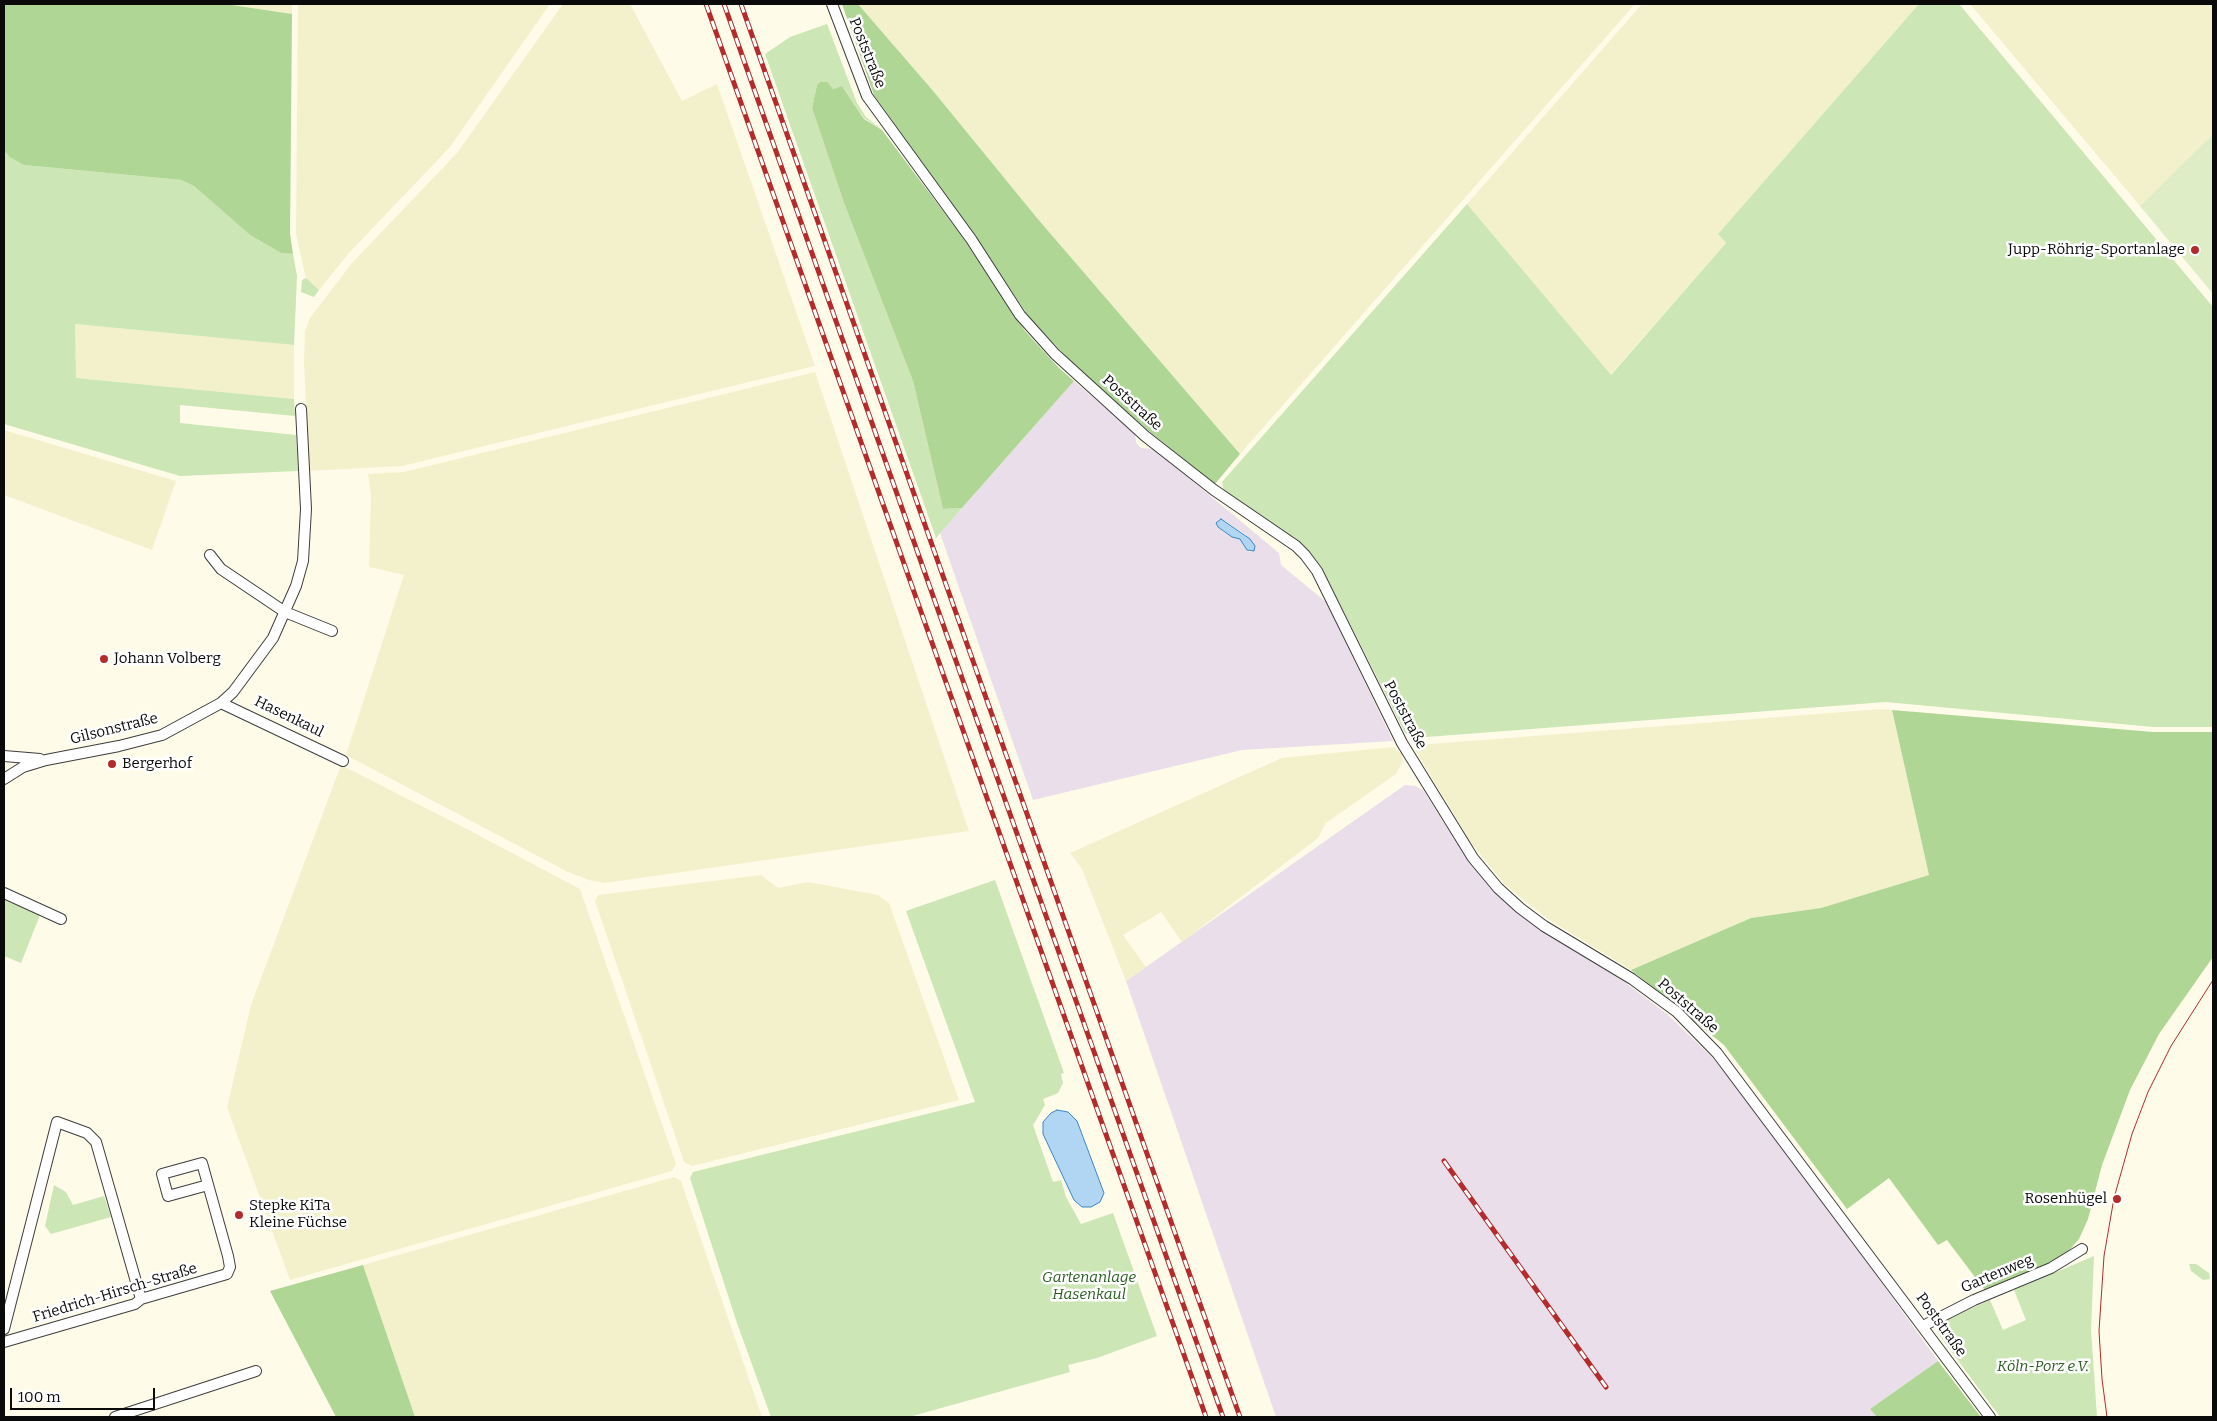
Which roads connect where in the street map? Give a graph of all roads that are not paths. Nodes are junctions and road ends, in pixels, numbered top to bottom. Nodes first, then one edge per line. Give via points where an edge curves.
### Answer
1 (832, 4) edge
2 (301, 409) dead end
3 (210, 555) dead end
4 (285, 612) junction
5 (332, 631) dead end
6 (221, 703) junction
7 (4, 756) edge
8 (46, 760) junction
9 (343, 761) dead end
10 (4, 779) edge
11 (4, 893) edge
12 (61, 919) dead end
13 (208, 1185) junction
14 (2082, 1249) dead end
15 (142, 1299) junction
16 (1923, 1326) junction
17 (4, 1329) edge
18 (4, 1342) edge
19 (256, 1371) dead end
20 (115, 1417) edge
21 (1990, 1417) edge

1 - 16 street, Poststraße via 867,96 971,239 1026,322 1055,354 1146,436 1305,555 1317,571 1402,742 1473,858 1520,908 1544,926 1632,978 1677,1012 1718,1053
2 - 4 street, Gilsonstraße via 305,543 296,586
3 - 4 street via 221,568
4 - 5 street
4 - 6 street, Gilsonstraße via 273,638
6 - 8 street, Gilsonstraße via 162,735
6 - 9 street, Hasenkaul
7 - 8 street, Gilsonstraße
8 - 10 street, Gilsonstraße via 23,767
11 - 12 street
13 - 13 street via 168,1196 162,1174 202,1163
13 - 15 street, Friedrich-Hirsch-Straße via 230,1267 227,1274
14 - 16 street, Gartenweg via 2051,1268 1974,1300
15 - 17 street via 96,1142 88,1133 57,1122
15 - 18 street, Friedrich-Hirsch-Straße via 135,1304
16 - 21 street, Poststraße
19 - 20 street

